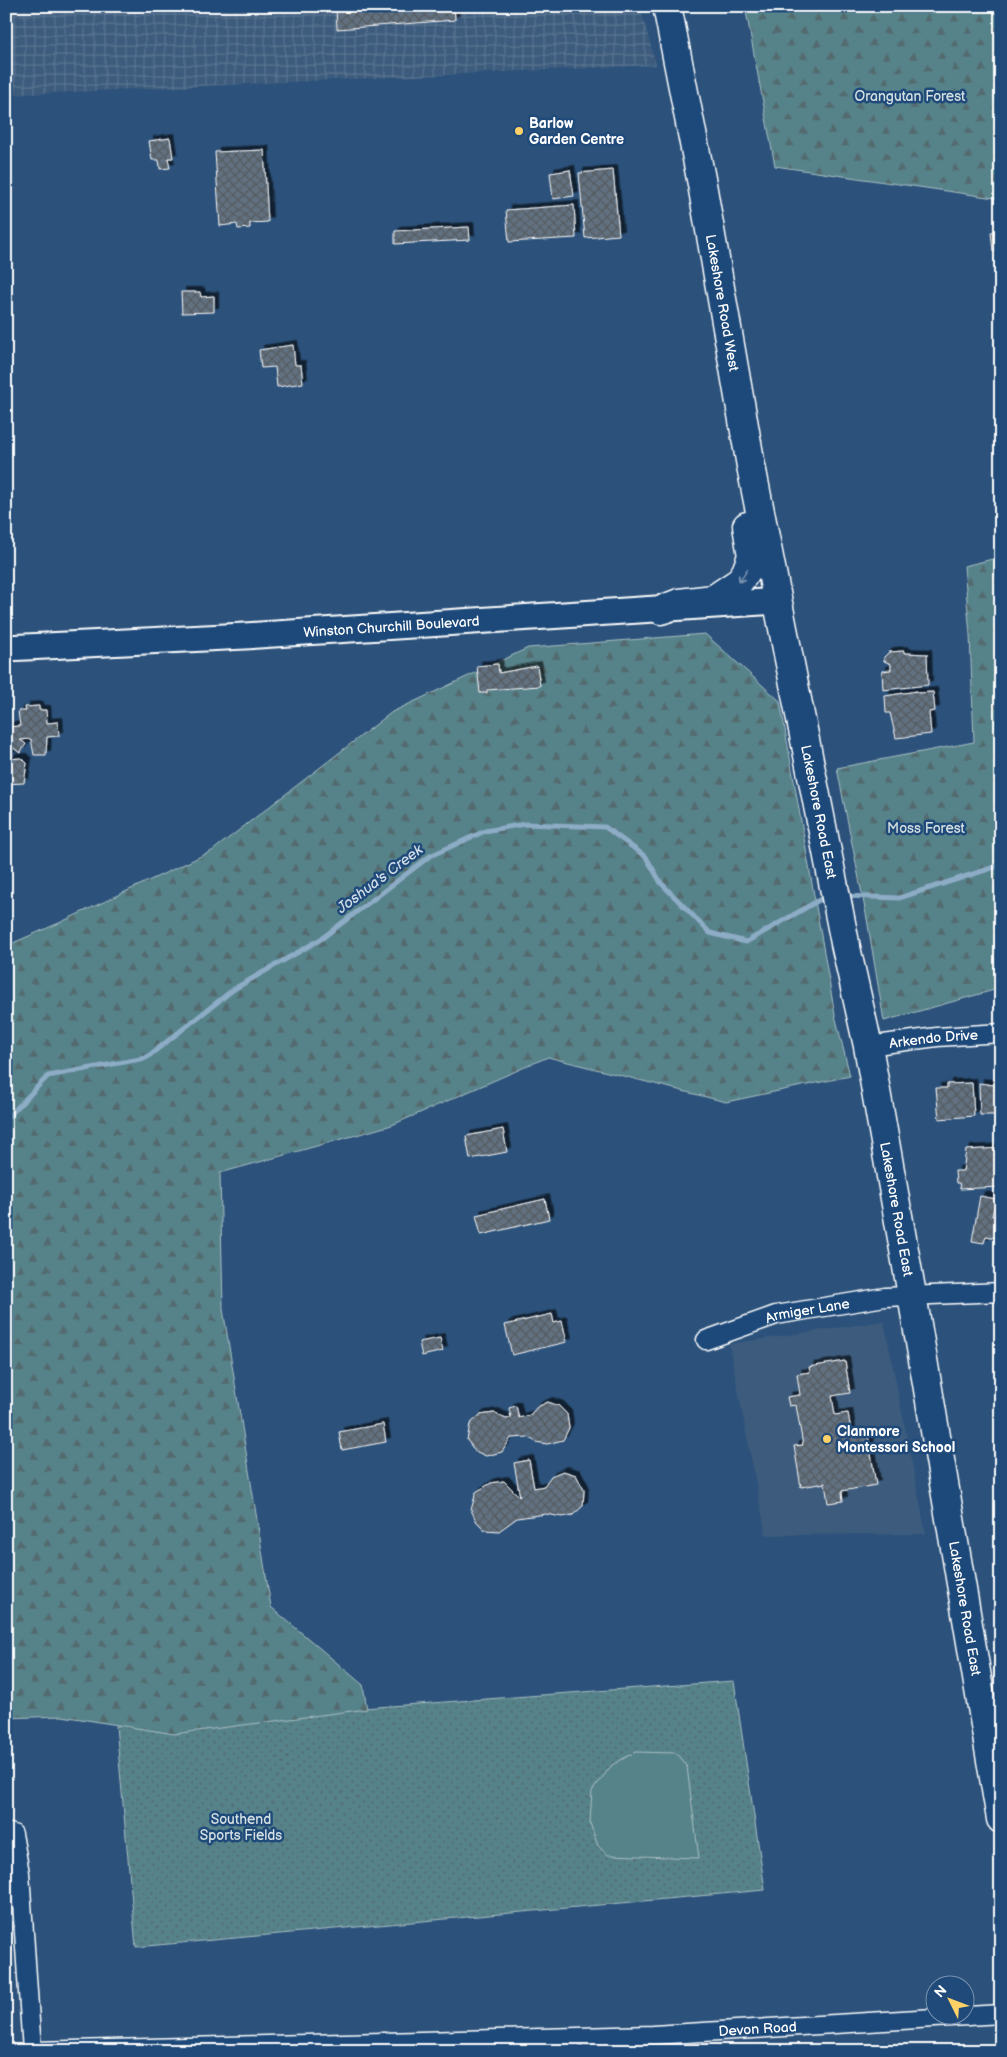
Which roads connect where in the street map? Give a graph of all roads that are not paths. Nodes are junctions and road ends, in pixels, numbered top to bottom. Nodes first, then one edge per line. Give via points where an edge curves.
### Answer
1 (667, 6) edge
2 (751, 466) junction
3 (777, 602) junction
4 (661, 610) junction
5 (6, 648) edge
6 (1001, 1033) edge
7 (868, 1046) junction
8 (1001, 1292) edge
9 (912, 1294) junction
10 (706, 1340) dead end
11 (1001, 1819) edge
12 (6, 1832) edge
13 (13, 1873) edge
14 (1001, 2014) edge
15 (654, 2043) edge
16 (453, 2046) edge
17 (33, 2051) edge

1 - 2 main road, Lakeshore Road West
2 - 3 main road, Lakeshore Road West
2 -> 4 main road via 738,478 752,556 746,572 738,584 714,599 679,603
3 - 4 main road, Winston Churchill Boulevard
3 - 7 main road, Lakeshore Road East
4 - 5 main road, Winston Churchill Boulevard
6 - 7 street, Arkendo Drive
7 - 9 main road, Lakeshore Road East
8 - 9 street, Armiger Lane
9 - 10 street, Armiger Lane via 776,1315
9 - 11 main road, Lakeshore Road East
12 - 13 street via 13,1834
13 - 17 street
14 - 15 street, Devon Road
15 - 16 street, Devon Road
16 - 17 street, Devon Road

